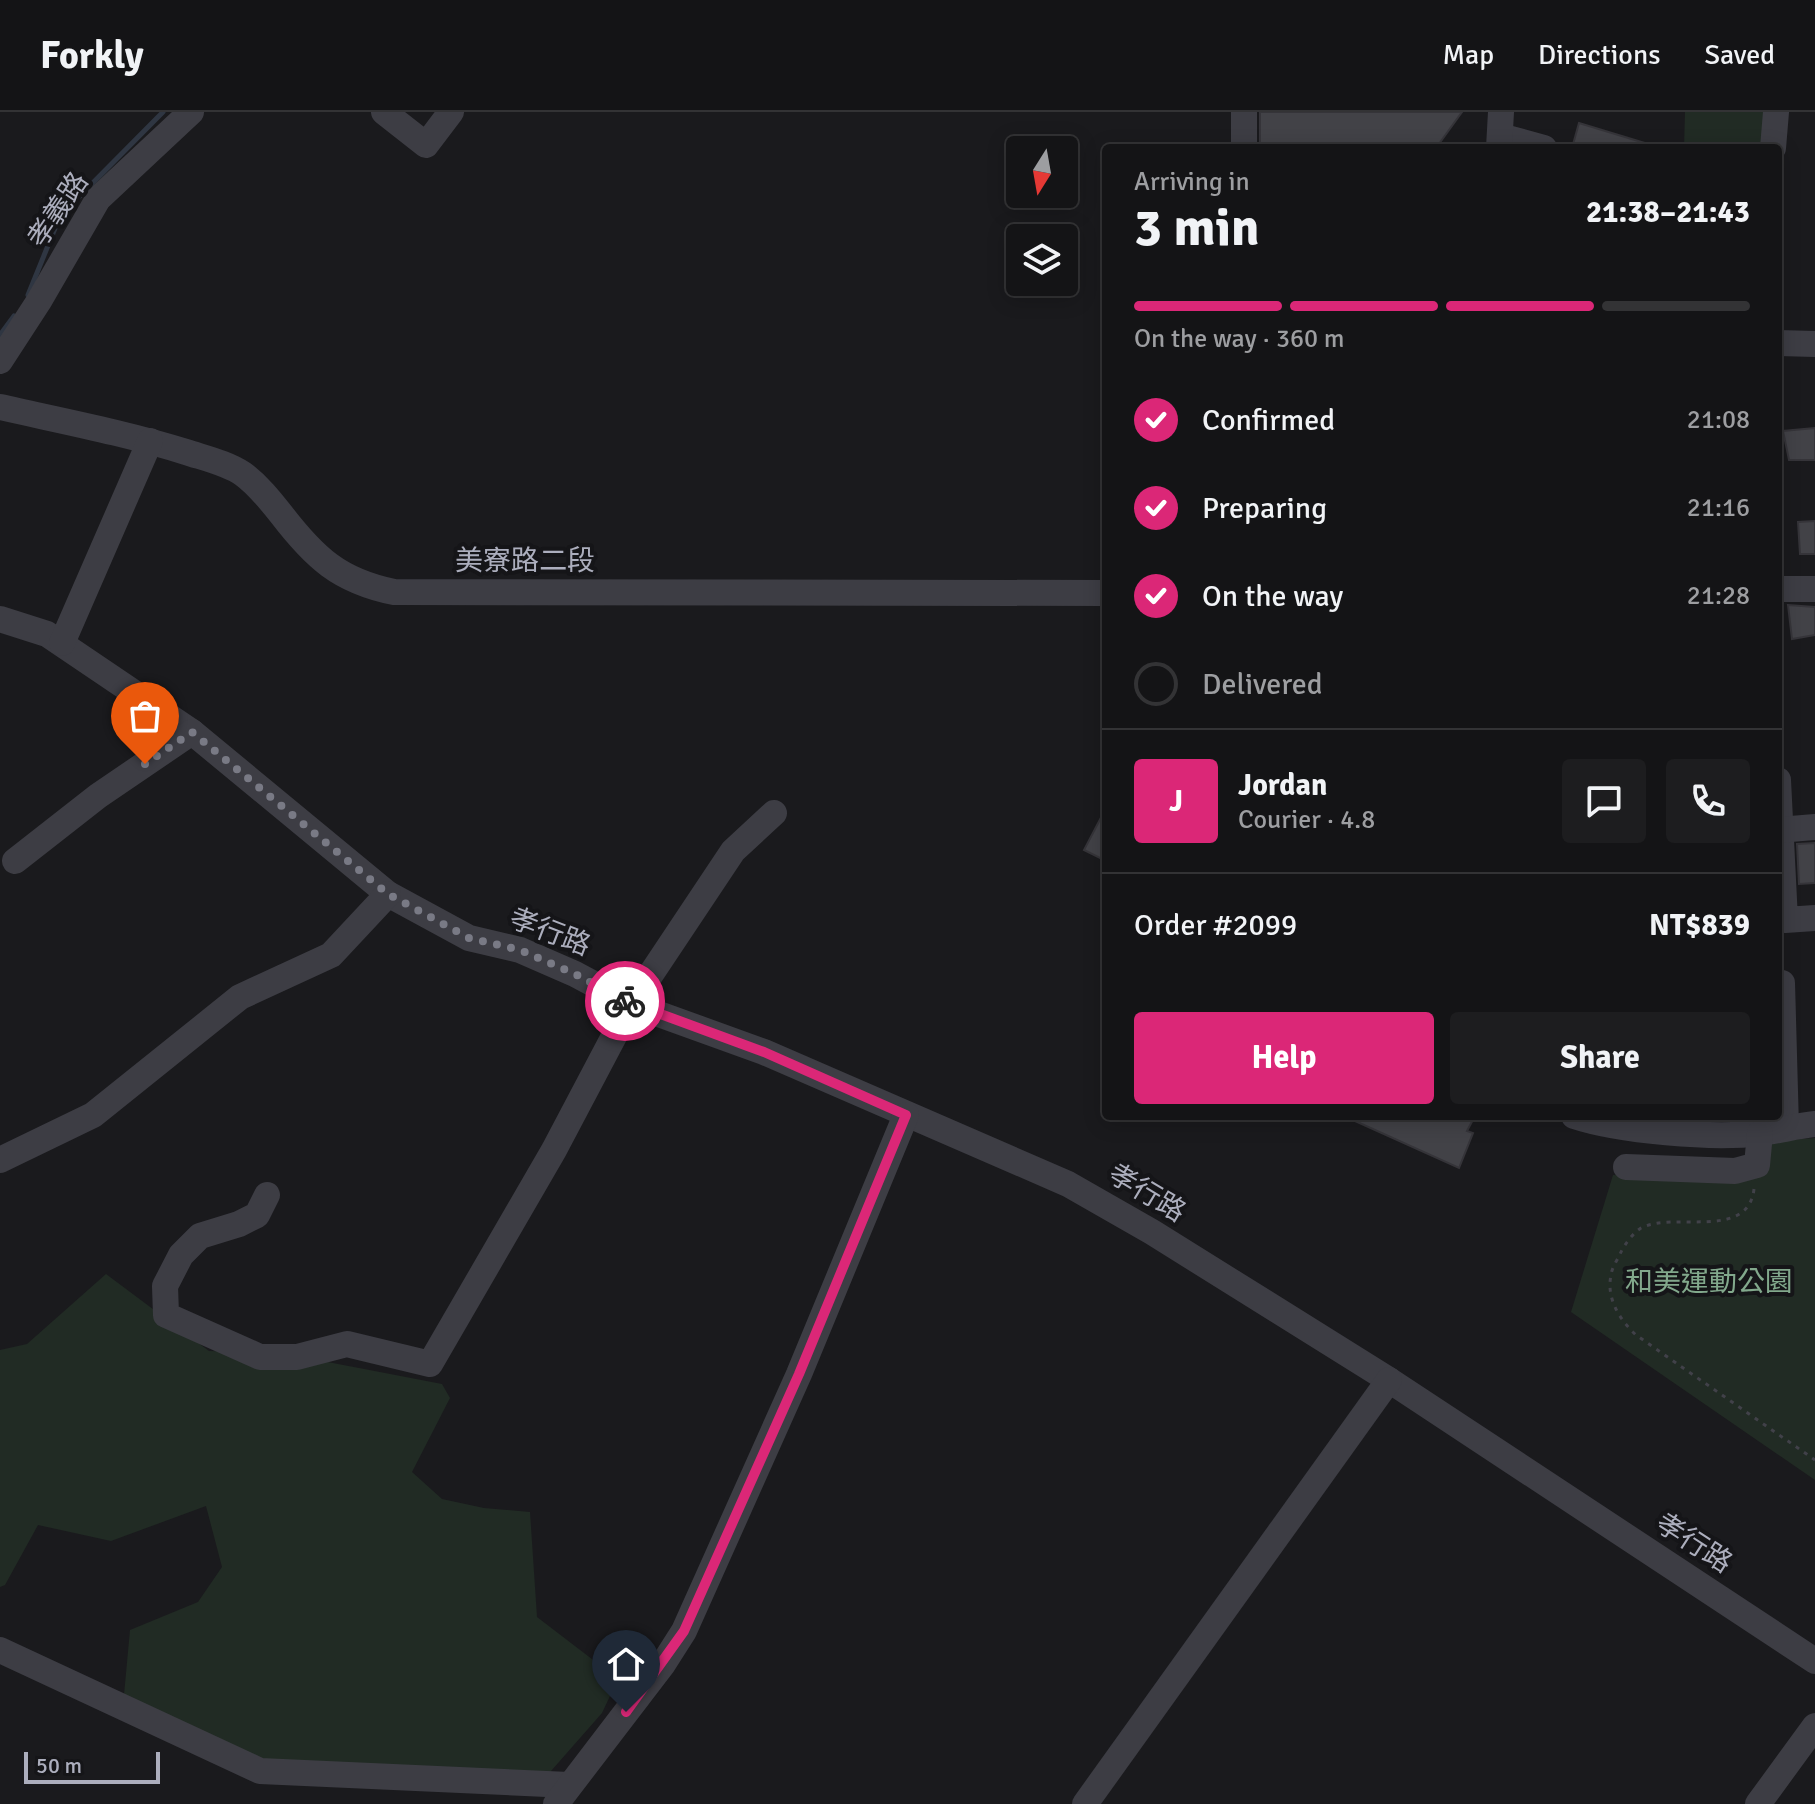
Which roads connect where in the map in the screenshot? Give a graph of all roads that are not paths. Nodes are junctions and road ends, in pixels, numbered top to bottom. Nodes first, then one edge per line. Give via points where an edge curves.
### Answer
1 (191, 112) edge
2 (384, 112) edge
3 (451, 112) edge
4 (1244, 112) edge
5 (1776, 112) edge
6 (1500, 132) edge
7 (1244, 144) edge
8 (1533, 144) edge
9 (1773, 144) edge
10 (1782, 343) edge
11 (1815, 344) edge
12 (0, 361) edge
13 (0, 407) edge
14 (150, 441) junction
15 (1782, 589) edge
16 (1815, 589) edge
17 (1102, 593) edge
18 (0, 619) edge
19 (62, 643) junction
20 (192, 732) junction
21 (774, 813) dead end
22 (1815, 827) edge
23 (1782, 830) edge
24 (15, 861) dead end
25 (1782, 875) edge
26 (388, 894) junction
27 (1815, 918) edge
28 (1782, 983) dead end
29 (631, 1004) junction
30 (906, 1115) junction
31 (1587, 1120) edge
32 (1815, 1124) edge
33 (1786, 1127) junction
34 (1760, 1133) junction
35 (0, 1160) edge
36 (1626, 1167) dead end
37 (267, 1195) dead end
38 (1389, 1380) junction
39 (0, 1650) edge
40 (1815, 1661) edge
41 (1815, 1726) edge
42 (563, 1795) edge
43 (1085, 1804) edge
44 (1758, 1804) edge

1 - 12 street, 孝義路 via 98,199
2 - 3 street via 426,145
4 - 7 street
5 - 9 street
6 - 8 street
10 - 11 street
13 - 14 street, 美寮路二段
14 - 17 street, 美寮路二段 via 242,473 327,565 359,583 394,592
14 - 19 street
15 - 16 street
18 - 19 street, 孝行路
19 - 20 street, 孝行路
20 - 24 street
20 - 26 street, 孝行路
21 - 29 street via 733,851
22 - 23 street
25 - 27 street via 1785,920
26 - 29 street, 孝行路 via 469,938 520,950
26 - 35 street via 331,955 240,997 93,1115
28 - 33 street
29 - 30 street, 孝行路 via 764,1052
29 - 37 street via 430,1364 347,1344 297,1357 260,1357 166,1315 165,1286 181,1255 200,1236 257,1215
30 - 38 street, 孝行路 via 1068,1184
30 - 42 street via 799,1374 684,1631
31 - 34 street via 1688,1133
32 - 33 street
33 - 34 street
34 - 36 street via 1757,1165 1735,1171
38 - 40 street, 孝行路
38 - 43 street
39 - 42 street via 260,1771
41 - 44 street

